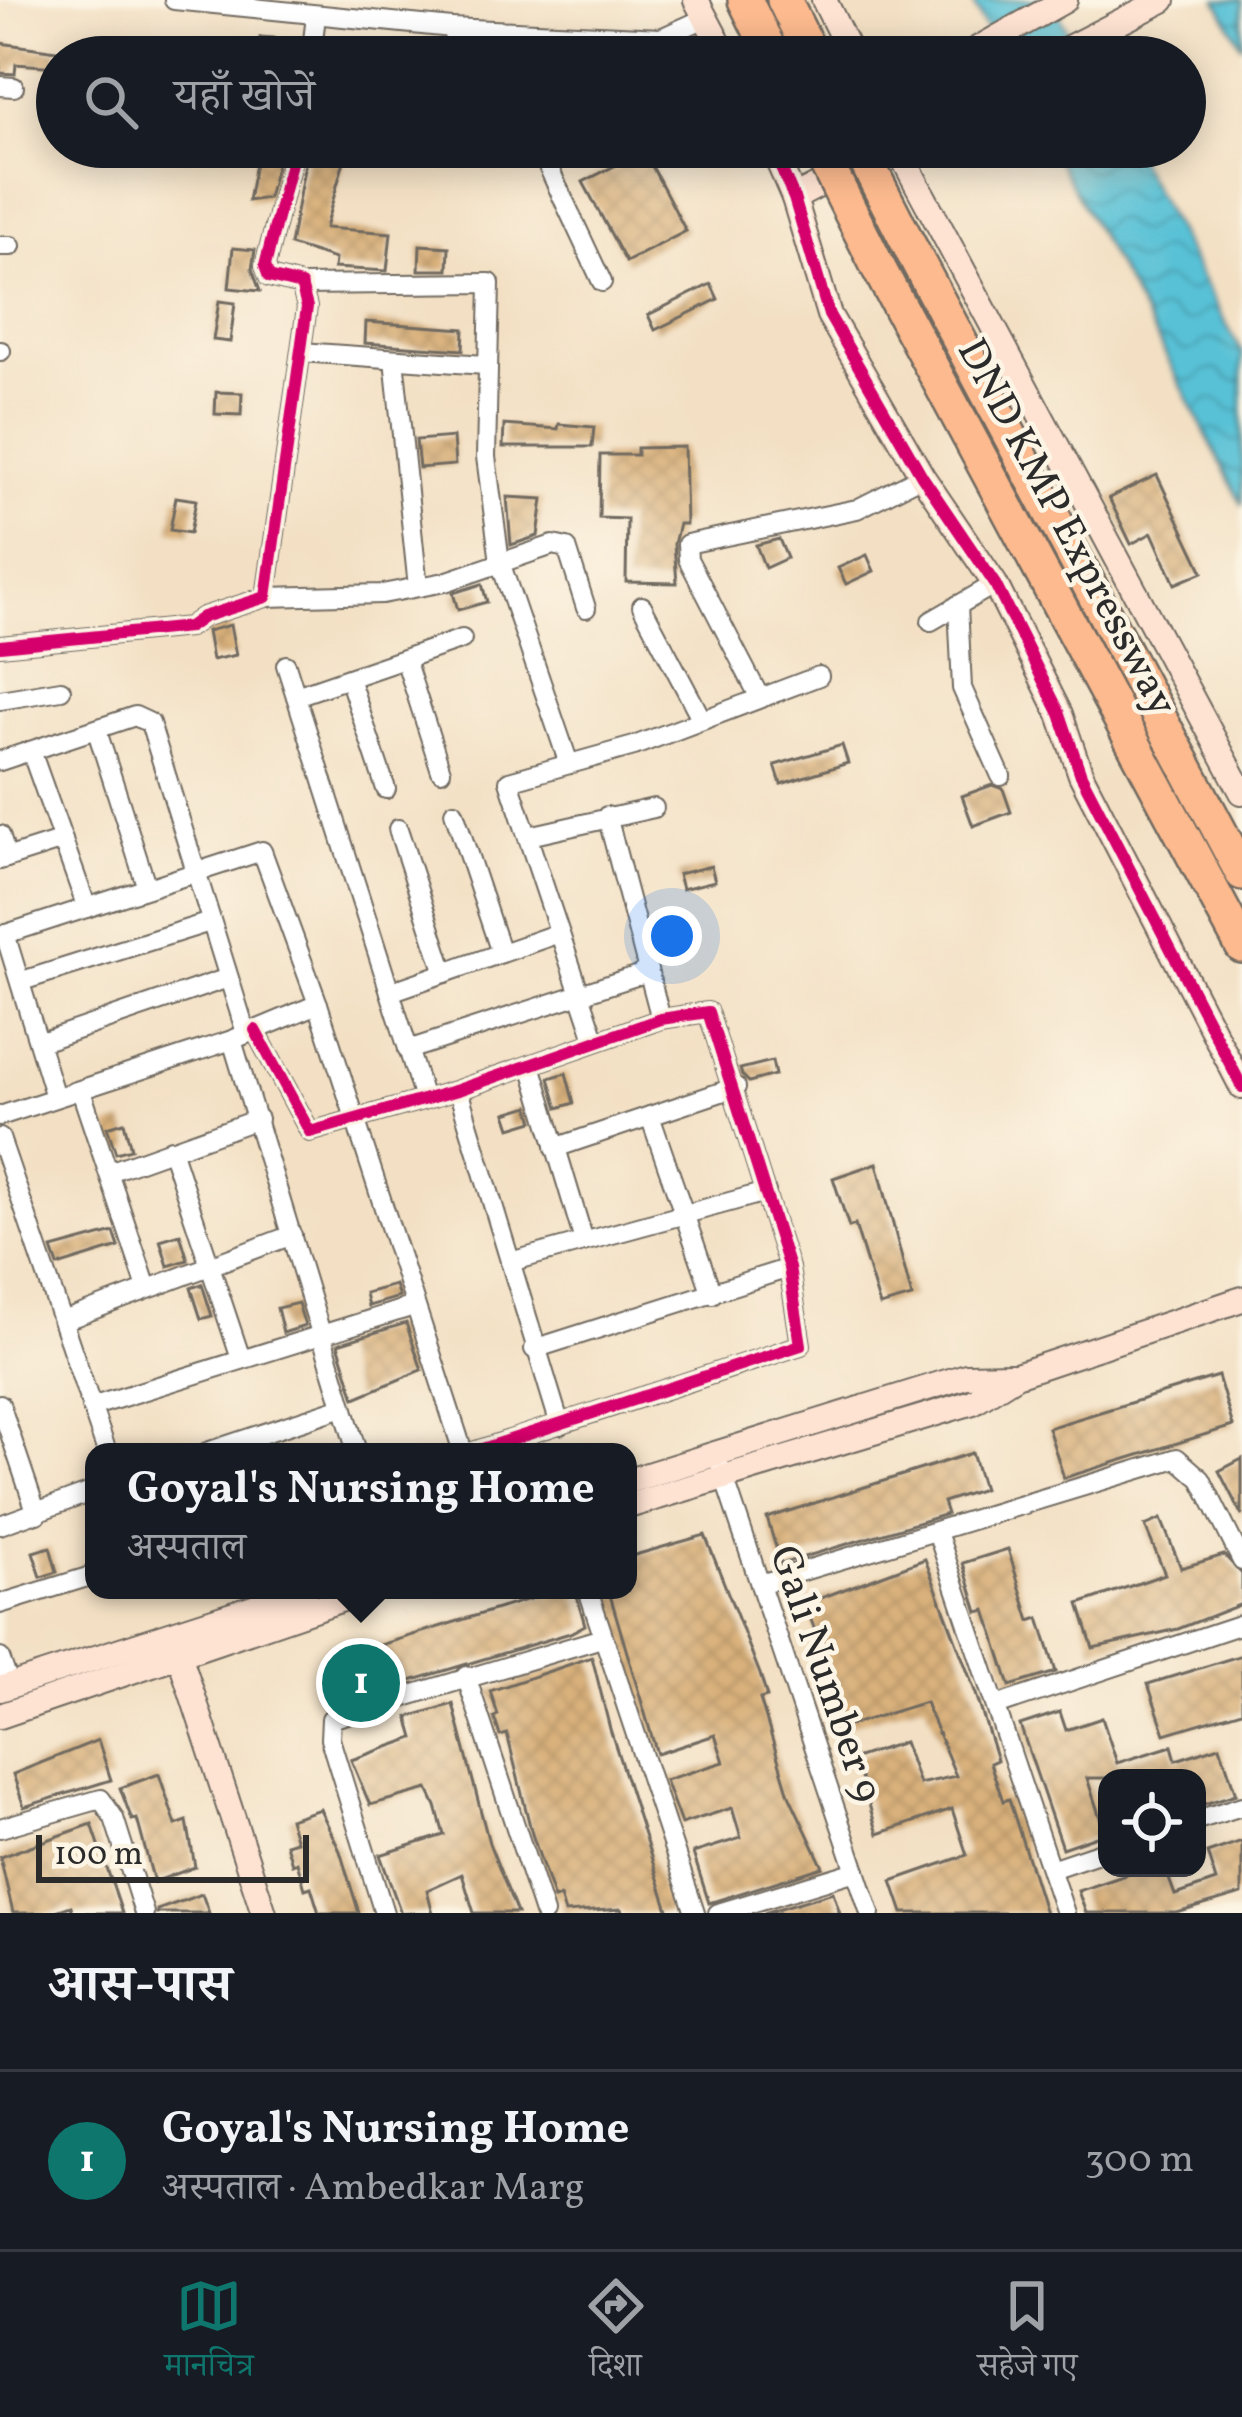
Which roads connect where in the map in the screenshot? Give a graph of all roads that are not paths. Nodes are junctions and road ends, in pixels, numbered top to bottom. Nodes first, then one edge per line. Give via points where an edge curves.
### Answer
1 (174, 0) edge
2 (745, 0) edge
3 (784, 0) edge
4 (824, 0) edge
5 (1163, 0) edge
6 (1064, 1) edge
7 (197, 2) edge
8 (291, 7) edge
9 (701, 9) edge
10 (316, 16) junction
11 (452, 28) junction
12 (314, 36) edge
13 (454, 36) edge
14 (619, 36) edge
15 (664, 36) edge
16 (715, 36) edge
17 (763, 36) edge
18 (802, 36) edge
19 (842, 36) edge
20 (1001, 36) edge
21 (1090, 36) edge
22 (290, 168) edge
23 (549, 168) edge
24 (786, 168) edge
25 (829, 168) edge
26 (853, 168) edge
27 (870, 168) edge
28 (905, 168) edge
29 (794, 198) junction
30 (602, 282) dead end
31 (302, 285) junction
32 (301, 352) junction
33 (394, 358) junction
34 (485, 365) junction
35 (922, 476) junction
36 (500, 562) junction
37 (995, 584) junction
38 (418, 587) junction
39 (266, 597) junction
40 (958, 605) junction
41 (642, 607) dead end
42 (586, 608) dead end
43 (931, 621) dead end
44 (463, 639) dead end
45 (0, 646) edge
46 (405, 659) junction
47 (286, 665) dead end
48 (819, 676) dead end
49 (350, 678) junction
50 (61, 690) dead end
51 (296, 696) junction
52 (759, 696) junction
53 (0, 700) edge
54 (701, 718) junction
55 (97, 731) junction
56 (32, 751) junction
57 (0, 761) edge
58 (569, 764) junction
59 (441, 771) dead end
60 (1001, 776) dead end
61 (386, 789) dead end
62 (1242, 792) edge
63 (654, 808) dead end
64 (454, 812) dead end
65 (607, 816) junction
66 (398, 829) dead end
67 (0, 835) edge
68 (529, 836) junction
69 (63, 841) junction
70 (4, 859) edge
71 (194, 873) junction
72 (1242, 873) edge
73 (147, 888) junction
74 (87, 908) junction
75 (210, 922) junction
76 (559, 933) junction
77 (3, 935) edge
78 (1242, 946) edge
79 (501, 953) junction
80 (445, 973) junction
81 (645, 973) junction
82 (228, 978) junction
83 (22, 981) junction
84 (390, 992) junction
85 (579, 995) junction
86 (318, 1004) junction
87 (661, 1019) junction
88 (245, 1034) junction
89 (596, 1039) junction
90 (41, 1042) junction
91 (409, 1050) junction
92 (531, 1065) junction
93 (736, 1087) junction
94 (1242, 1087) edge
95 (458, 1090) junction
96 (81, 1091) junction
97 (56, 1097) junction
98 (424, 1099) junction
99 (0, 1116) edge
100 (650, 1116) junction
101 (258, 1119) junction
102 (351, 1119) junction
103 (0, 1138) edge
104 (555, 1148) junction
105 (171, 1149) junction
106 (109, 1172) junction
107 (7, 1179) edge
108 (766, 1192) junction
109 (684, 1215) junction
110 (292, 1235) junction
111 (584, 1241) junction
112 (510, 1262) junction
113 (209, 1264) junction
114 (789, 1268) junction
115 (147, 1288) junction
116 (712, 1294) junction
117 (1242, 1300) edge
118 (414, 1306) junction
119 (62, 1321) junction
120 (324, 1336) junction
121 (534, 1349) junction
122 (241, 1359) junction
123 (0, 1404) edge
124 (92, 1407) junction
125 (343, 1407) junction
126 (560, 1425) junction
127 (104, 1443) edge
128 (234, 1443) edge
129 (354, 1443) edge
130 (460, 1443) edge
131 (502, 1443) edge
132 (720, 1466) junction
133 (637, 1480) edge
134 (85, 1495) edge
135 (637, 1502) edge
136 (37, 1514) junction
137 (0, 1525) edge
138 (937, 1532) junction
139 (1242, 1561) edge
140 (85, 1578) edge
141 (760, 1583) junction
142 (285, 1599) edge
143 (338, 1599) edge
144 (591, 1599) edge
145 (0, 1604) edge
146 (1242, 1624) edge
147 (602, 1638) junction
148 (177, 1646) junction
149 (0, 1658) edge
150 (466, 1676) junction
151 (5, 1687) edge
152 (996, 1706) junction
153 (0, 1716) edge
154 (1242, 1806) edge
155 (1206, 1817) edge
156 (0, 1828) edge
157 (1098, 1853) edge
158 (1051, 1869) junction
159 (856, 1871) junction
160 (144, 1913) edge
161 (264, 1913) edge
162 (384, 1913) edge
163 (544, 1913) edge
164 (695, 1913) edge
165 (718, 1913) edge
166 (871, 1913) edge
167 (1065, 1913) edge

1 - 7 street
2 - 17 highway
3 - 18 highway
4 - 19 street
5 - 21 street
6 - 20 street
7 - 8 street
8 - 10 street
9 - 15 street
9 - 16 street
10 - 11 street
10 - 12 street
11 - 13 street
11 - 14 street
22 - 31 street via 265,271
23 - 30 street
24 - 29 street
25 - 78 highway, DND KMP Expressway, bridge
26 - 29 street
27 - 72 highway, DND KMP Expressway, bridge
28 - 62 street
29 - 35 street via 829,315
31 - 32 street
31 - 34 street via 490,283
32 - 33 street
32 - 39 street
33 - 34 street
33 - 38 street
34 - 36 street
35 - 37 street
35 - 52 street via 856,509 687,544
36 - 38 street
36 - 42 street via 567,548
36 - 58 street
37 - 40 street
37 - 94 street via 1081,775
38 - 39 street
39 - 45 street via 189,628
40 - 43 street
40 - 60 street via 962,688
41 - 54 street
44 - 46 street
46 - 49 street
46 - 59 street
47 - 51 street
48 - 52 street
49 - 51 street
49 - 61 street
50 - 53 street
51 - 84 street
52 - 54 street
54 - 58 street
55 - 56 street
55 - 71 street via 135,716 150,723
55 - 73 street
56 - 57 street
56 - 69 street
58 - 68 street via 509,781
63 - 65 street
64 - 79 street
65 - 68 street
65 - 81 street
66 - 80 street
67 - 70 street
68 - 76 street
69 - 70 street
69 - 74 street
71 - 73 street
71 - 75 street
71 - 86 street via 262,851
73 - 74 street
74 - 77 street
75 - 82 street
75 - 83 street
76 - 79 street
76 - 85 street
77 - 83 street
79 - 80 street
80 - 84 street
81 - 85 street
81 - 87 street
82 - 88 street
82 - 90 street
83 - 90 street
84 - 91 street
85 - 89 street
85 - 91 street
86 - 88 street
86 - 102 street
87 - 89 street
87 - 93 street via 708,1012
88 - 96 street
88 - 101 street
88 - 102 street via 310,1132
89 - 92 street
90 - 97 street
91 - 98 street
92 - 95 street
92 - 104 street
93 - 100 street
93 - 108 street
95 - 98 street
95 - 112 street
96 - 97 street
96 - 106 street
97 - 99 street
98 - 102 street
100 - 104 street
100 - 109 street
101 - 105 street
101 - 110 street
102 - 118 street
103 - 107 street
104 - 111 street
105 - 106 street
105 - 113 street
106 - 115 street
107 - 119 street
108 - 109 street
108 - 114 street
109 - 111 street
109 - 116 street
110 - 113 street
110 - 120 street
111 - 112 street
112 - 121 street
113 - 115 street
113 - 122 street
114 - 116 street
114 - 126 street via 802,1326 795,1350
115 - 119 street
116 - 121 street
117 - 132 street via 1016,1375 966,1376
118 - 120 street
118 - 130 street
119 - 124 street
120 - 122 street
120 - 125 street
121 - 126 street
122 - 124 street
123 - 136 street
124 - 127 street
125 - 128 street
125 - 129 street
126 - 131 street
132 - 133 street
132 - 135 street
132 - 141 street, Gali Number 9
134 - 136 street
136 - 137 street
138 - 139 street via 1177,1458 1201,1479
138 - 141 street
138 - 152 street
140 - 145 street
141 - 159 street, Gali Number 9
142 - 148 street
143 - 148 street
144 - 147 street
146 - 152 street
147 - 150 street
147 - 164 street
148 - 151 street
148 - 153 street
148 - 161 street
149 - 151 street
150 - 162 street via 340,1713 328,1726
150 - 163 street
152 - 158 street
154 - 155 street
156 - 160 street via 101,1798
157 - 158 street
158 - 167 street
159 - 165 street
159 - 166 street, Gali Number 9

